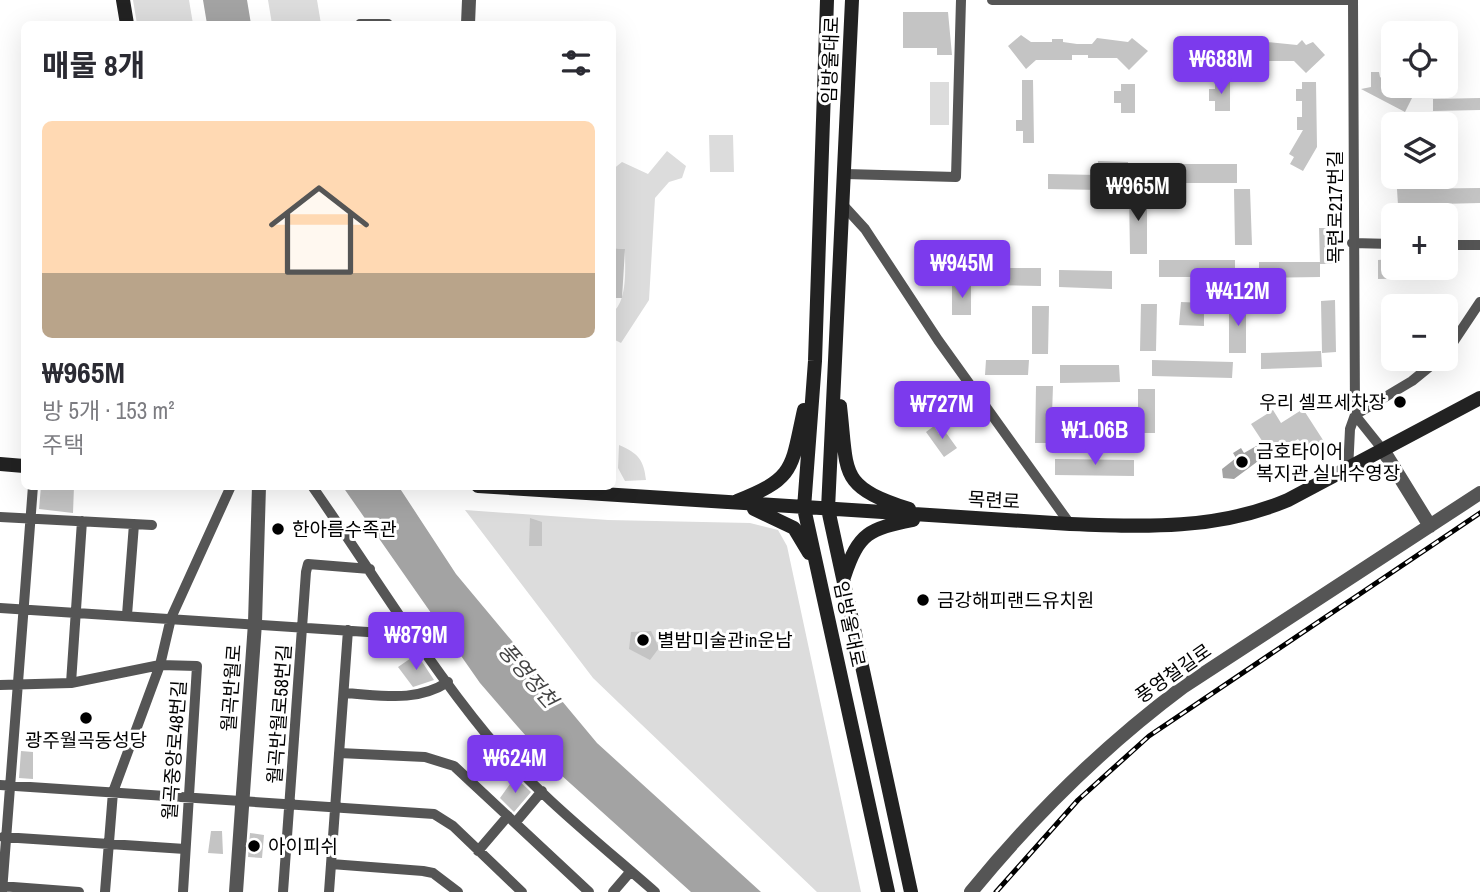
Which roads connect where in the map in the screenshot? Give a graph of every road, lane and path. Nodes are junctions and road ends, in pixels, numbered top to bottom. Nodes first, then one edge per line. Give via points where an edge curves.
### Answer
1 (123, 0) edge
2 (469, 0) edge
3 (827, 0) edge
4 (852, 0) edge
5 (961, 0) edge
6 (992, 0) edge
7 (1352, 0) edge
8 (126, 21) edge
9 (468, 21) edge
10 (845, 174) junction
11 (843, 205) junction
12 (1352, 243) junction
13 (1381, 244) edge
14 (1458, 245) edge
15 (1480, 245) edge
16 (1480, 302) edge
17 (1458, 335) edge
18 (815, 361) junction
19 (836, 364) junction
20 (1424, 371) edge
21 (1480, 398) edge
22 (1355, 415) junction
23 (1384, 450) junction
24 (0, 464) edge
25 (21, 466) edge
26 (1348, 471) junction
27 (33, 490) edge
28 (229, 490) edge
29 (259, 490) edge
30 (315, 490) edge
31 (538, 490) edge
32 (1480, 493) edge
33 (732, 503) junction
34 (804, 508) junction
35 (828, 509) junction
36 (931, 516) junction
37 (0, 517) edge
38 (30, 519) junction
39 (82, 521) junction
40 (134, 524) junction
41 (1070, 524) junction
42 (152, 525) dead end
43 (1430, 526) junction
44 (370, 569) junction
45 (820, 576) junction
46 (843, 578) junction
47 (0, 608) edge
48 (23, 609) junction
49 (76, 612) junction
50 (127, 615) junction
51 (171, 618) junction
52 (254, 623) junction
53 (303, 626) junction
54 (348, 630) junction
55 (413, 635) junction
56 (160, 665) junction
57 (448, 682) junction
58 (71, 683) junction
59 (18, 684) junction
60 (0, 685) edge
61 (344, 693) junction
62 (339, 752) junction
63 (6, 785) edge
64 (542, 791) junction
65 (113, 792) junction
66 (190, 796) junction
67 (243, 799) junction
68 (290, 804) junction
69 (335, 808) junction
70 (515, 822) junction
71 (3, 837) edge
72 (109, 844) junction
73 (185, 849) junction
74 (478, 851) junction
75 (331, 864) junction
76 (631, 871) junction
77 (1, 888) edge
78 (454, 891) edge
79 (79, 892) edge
80 (105, 892) edge
81 (183, 892) edge
82 (236, 892) edge
83 (282, 892) edge
84 (329, 892) edge
85 (522, 892) edge
86 (589, 892) edge
87 (613, 892) edge
88 (655, 892) edge
89 (888, 892) edge
90 (911, 892) edge
91 (971, 892) edge

1 - 8 main road
2 - 9 street
3 - 18 main road, 임방울대로
4 - 10 main road, 임방울대로
5 - 10 street via 956,177
6 - 7 street
7 - 12 street, 목련로217번길
10 - 11 main road, 임방울대로
11 - 19 main road, 임방울대로
11 - 41 street via 865,229
12 - 13 street
12 - 22 street, 목련로217번길
14 - 15 street
16 - 17 street
18 - 19 main road
18 - 33 main road via 789,470 773,486
18 - 34 main road, 임방울대로
19 - 35 main road, 임방울대로
19 - 36 main road via 850,478 866,494
20 - 22 street
21 - 23 main road, 목련로
22 - 23 street
22 - 26 street, 목련로217번길
23 - 26 main road, 목련로
23 - 43 street
24 - 25 main road
26 - 41 main road, 목련로 via 1262,511 1214,522 1152,527
27 - 38 street
28 - 51 street
29 - 52 street, 월곡반월로
30 - 44 street
31 - 33 main road, 목련로
32 - 43 street, 풍영철길로
33 - 34 main road, 목련로
33 - 45 main road via 794,528
34 - 35 main road, 목련로
34 - 45 main road, 임방울대로
35 - 36 main road, 목련로
35 - 46 main road, 임방울대로
36 - 41 main road, 목련로
36 - 46 main road via 869,532 857,544
37 - 38 street
38 - 39 street
38 - 48 street
39 - 40 street
39 - 49 street
40 - 42 street
40 - 50 street
43 - 91 street, 풍영철길로 via 1146,715 1053,800
44 - 53 street, 월곡반월로58번길 via 309,564
44 - 55 street
45 - 89 main road, 임방울대로
46 - 90 main road, 임방울대로
47 - 48 street
48 - 49 street
48 - 59 street
49 - 50 street
49 - 58 street
50 - 51 street
51 - 52 street
51 - 56 street
52 - 53 street
52 - 67 street, 월곡반월로
53 - 54 street
53 - 68 street, 월곡반월로58번길
54 - 55 street
54 - 61 street
55 - 57 street
56 - 58 street, 월곡중앙로48번길
56 - 65 street
56 - 66 street, 월곡중앙로48번길 via 197,666
57 - 61 street via 412,697
57 - 64 street via 488,736
58 - 59 street, 월곡중앙로48번길
59 - 60 street, 월곡중앙로48번길
59 - 63 street
61 - 62 street
62 - 69 street
62 - 70 street via 439,759 454,766
63 - 65 street, 월곡반월로58번길
63 - 71 street
64 - 70 street
64 - 76 street
65 - 66 street, 월곡반월로58번길
65 - 72 street
66 - 67 street, 월곡반월로58번길
66 - 73 street, 월곡중앙로48번길
67 - 68 street, 월곡반월로58번길
67 - 82 street, 월곡반월로
68 - 69 street, 월곡반월로58번길
68 - 83 street
69 - 74 street, 월곡반월로58번길 via 434,814
69 - 75 street
70 - 74 street
70 - 86 street
71 - 72 street
71 - 77 street
72 - 73 street
72 - 80 street
73 - 81 street, 월곡중앙로48번길
74 - 85 street, 월곡반월로58번길
75 - 78 street via 433,873
75 - 84 street
76 - 87 street
76 - 88 street
77 - 79 street

